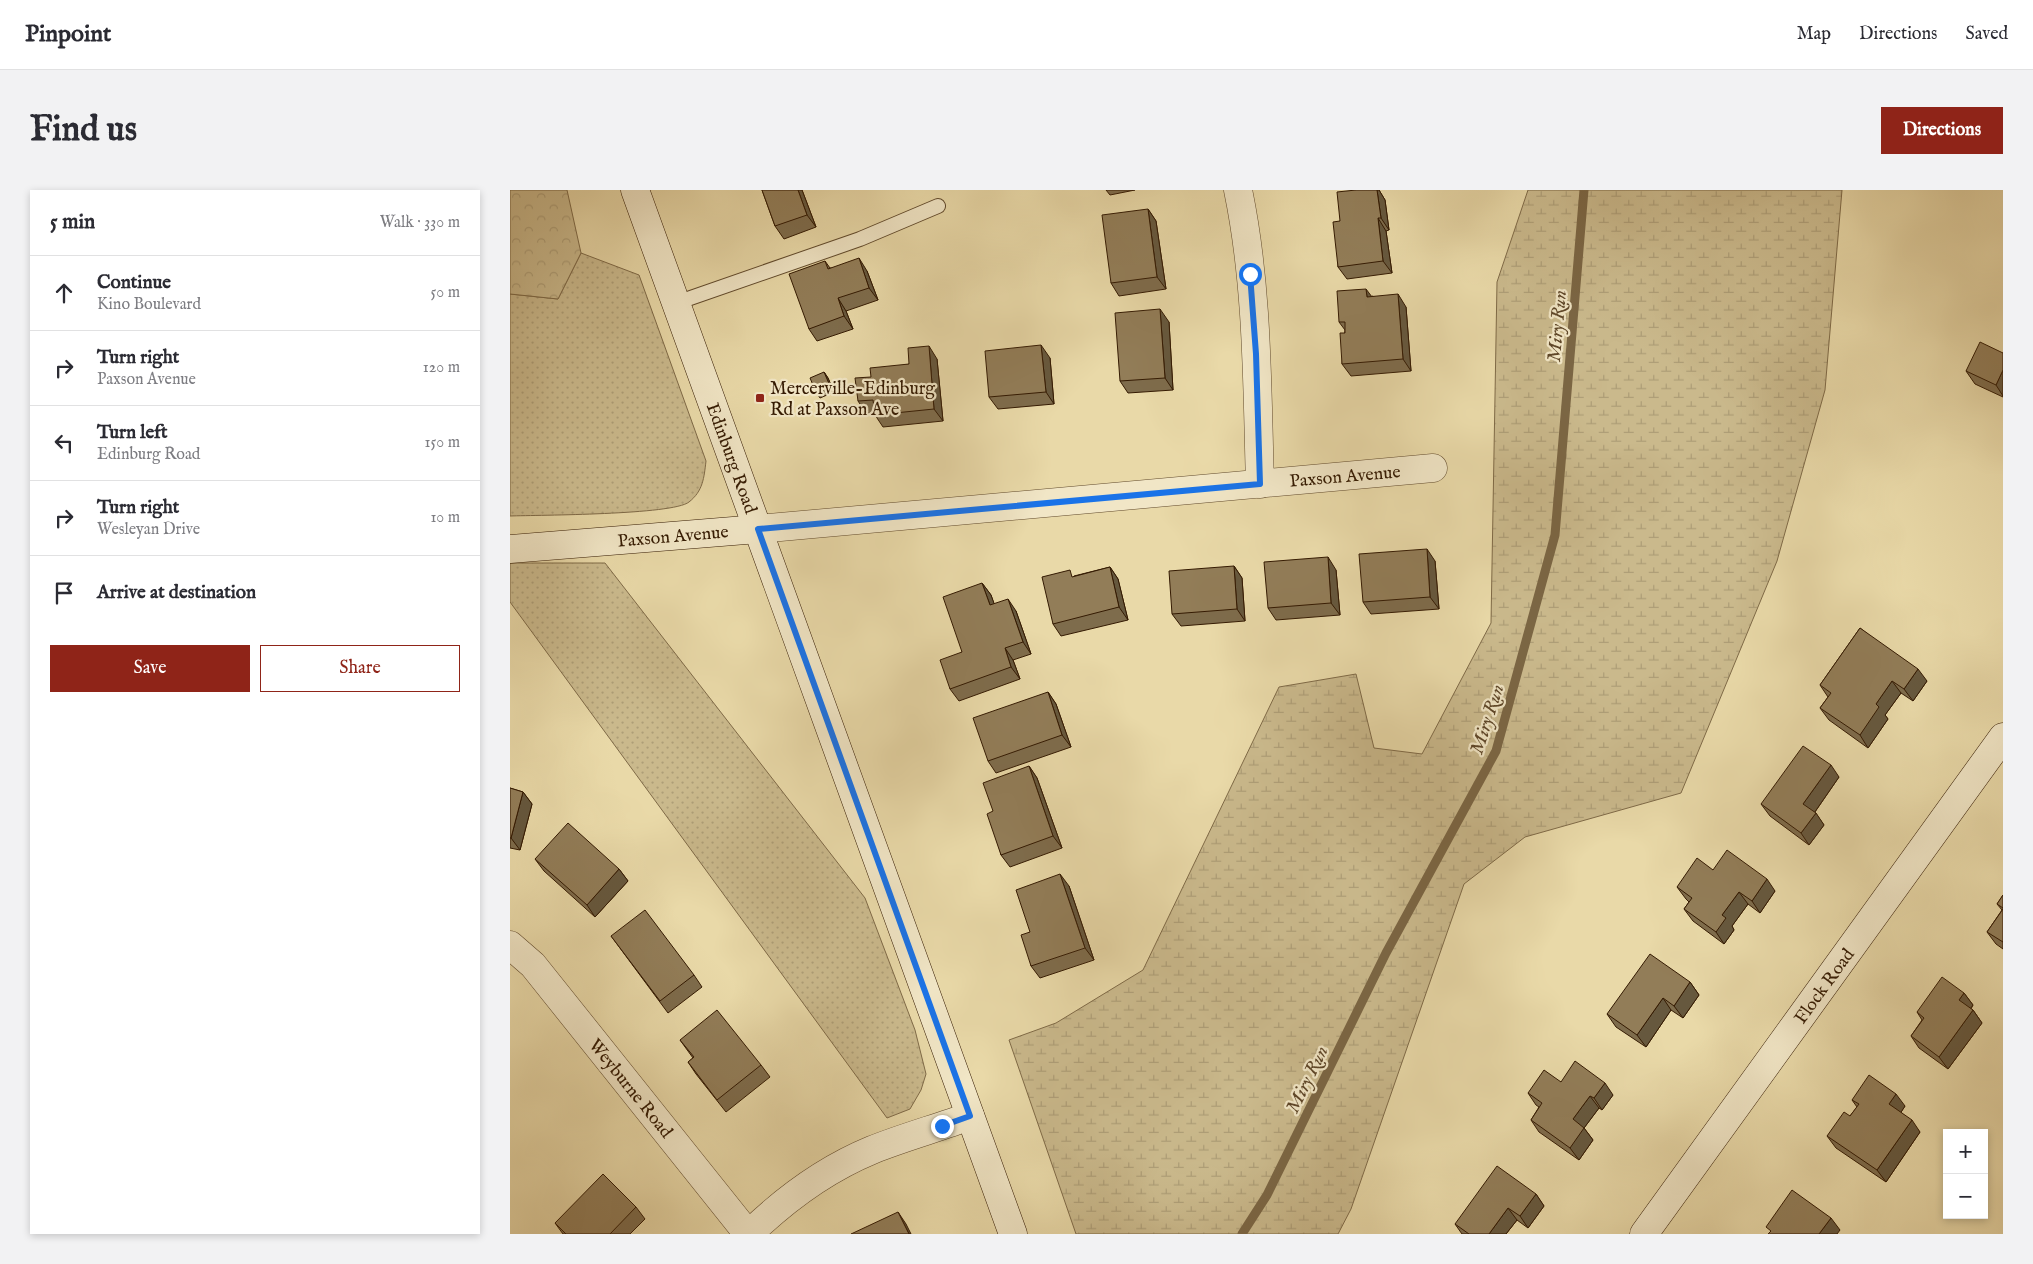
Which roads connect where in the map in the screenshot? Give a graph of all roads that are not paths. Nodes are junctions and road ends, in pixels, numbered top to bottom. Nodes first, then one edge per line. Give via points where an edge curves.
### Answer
1 (635, 190) edge
2 (1238, 190) edge
3 (938, 206) dead end
4 (676, 303) junction
5 (1433, 468) dead end
6 (1260, 484) junction
7 (758, 529) junction
8 (510, 549) edge
9 (2003, 737) edge
10 (510, 945) edge
11 (970, 1116) junction
12 (748, 1234) edge
13 (1013, 1234) edge
14 (1644, 1234) edge

1 - 4 street, Edinburg Road
2 - 6 street via 1250,274 1256,354
3 - 4 lane via 860,239
4 - 7 street, Edinburg Road
5 - 6 street, Paxson Avenue
6 - 7 street, Paxson Avenue
7 - 8 street, Paxson Avenue
7 - 11 street, Edinburg Road
9 - 14 street, Flock Road
10 - 12 street, Weyburne Road via 533,965
11 - 12 street via 872,1150 824,1175 772,1211
11 - 13 street, Edinburg Road

